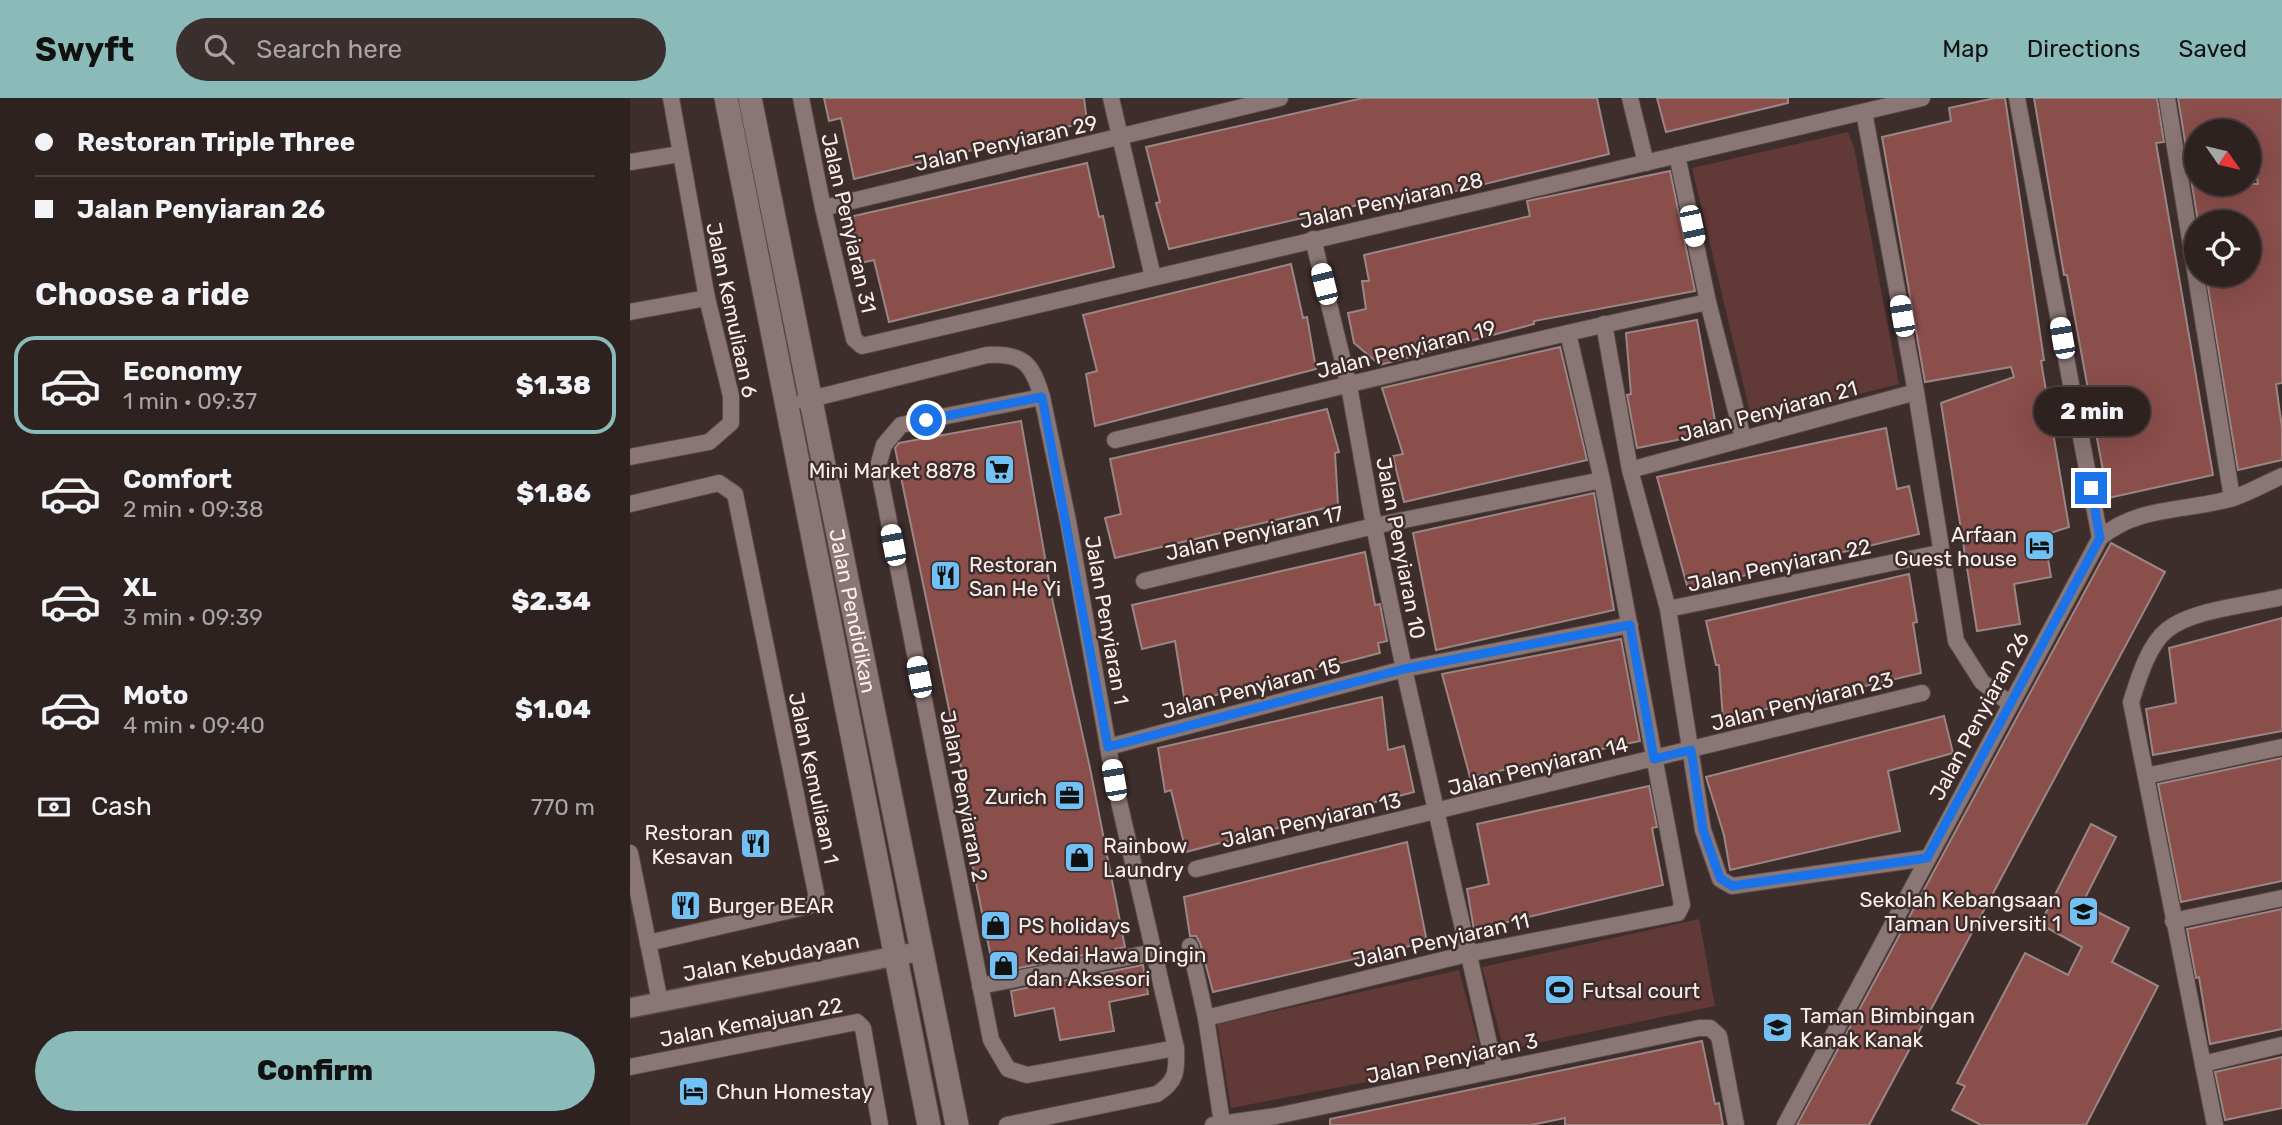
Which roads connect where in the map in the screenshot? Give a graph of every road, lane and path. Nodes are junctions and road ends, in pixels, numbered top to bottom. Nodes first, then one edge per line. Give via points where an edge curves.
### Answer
1 (671, 98) edge
2 (726, 98) edge
3 (750, 98) edge
4 (801, 98) edge
5 (1111, 98) edge
6 (1280, 98) edge
7 (1630, 98) edge
8 (1922, 98) edge
9 (2017, 98) edge
10 (2167, 98) edge
11 (1885, 102) edge
12 (1864, 112) junction
13 (1119, 137) junction
14 (680, 154) junction
15 (1677, 155) junction
16 (630, 162) edge
17 (1646, 163) junction
18 (823, 208) junction
19 (1313, 239) junction
20 (1153, 277) junction
21 (706, 298) junction
22 (1708, 302) junction
23 (630, 312) edge
24 (1604, 324) junction
25 (1568, 333) junction
26 (870, 345) joint
27 (1349, 386) junction
28 (1916, 392) junction
29 (1042, 397) junction
30 (811, 398) junction
31 (789, 404) junction
32 (1743, 438) junction
33 (1115, 440) dead end
34 (630, 457) edge
35 (1630, 470) junction
36 (2282, 476) edge
37 (1602, 480) junction
38 (2232, 498) junction
39 (630, 504) edge
40 (1374, 526) junction
41 (2100, 538) junction
42 (1939, 553) junction
43 (1144, 581) dead end
44 (2282, 597) edge
45 (1668, 609) junction
46 (1630, 625) junction
47 (1404, 669) junction
48 (1922, 693) dead end
49 (2009, 703) junction
50 (1108, 747) junction
51 (2282, 747) edge
52 (1691, 750) junction
53 (1654, 759) junction
54 (2146, 776) junction
55 (1436, 813) junction
56 (630, 853) edge
57 (1927, 858) junction
58 (1196, 869) dead end
59 (2282, 898) edge
60 (2173, 921) junction
61 (648, 943) junction
62 (1190, 946) dead end
63 (921, 951) junction
64 (1154, 952) junction
65 (1467, 954) junction
66 (895, 956) junction
67 (981, 986) junction
68 (660, 1002) junction
69 (630, 1008) edge
70 (1206, 1018) junction
71 (2282, 1045) edge
72 (1175, 1048) junction
73 (2203, 1064) junction
74 (630, 1068) edge
75 (1495, 1070) junction
76 (1277, 1120) edge
77 (1218, 1124) edge
78 (880, 1125) edge
79 (929, 1125) edge
80 (957, 1125) edge
81 (1007, 1125) edge
82 (1736, 1125) edge
83 (1785, 1125) edge
84 (2215, 1125) edge

1 - 14 street, Jalan Kemuliaan 6
2 - 31 main road, Jalan Pendidikan
3 - 30 main road, Jalan Pendidikan
4 - 18 street, Jalan Penyiaran 31
5 - 13 street
6 - 13 street, Jalan Penyiaran 29
7 - 17 street
8 - 11 street, Jalan Penyiaran 28
9 - 41 street
10 - 38 street
11 - 12 street, Jalan Penyiaran 28
12 - 15 street, Jalan Penyiaran 28
12 - 28 street
13 - 18 street, Jalan Penyiaran 29
13 - 20 street
14 - 16 street
14 - 21 street, Jalan Kemuliaan 6
15 - 17 street, Jalan Penyiaran 28
15 - 22 street
17 - 19 street, Jalan Penyiaran 28
18 - 26 street, Jalan Penyiaran 31 via 854,339 859,345
19 - 20 street, Jalan Penyiaran 28
19 - 27 street, Jalan Penyiaran 10
20 - 26 street, Jalan Penyiaran 28
21 - 23 street
21 - 34 street, Jalan Kemuliaan 6 via 731,396 732,423 709,442
22 - 24 street, Jalan Penyiaran 19
22 - 32 street
24 - 25 street, Jalan Penyiaran 19
24 - 35 street
25 - 27 street, Jalan Penyiaran 19
25 - 37 street
27 - 33 street, Jalan Penyiaran 19
27 - 40 street, Jalan Penyiaran 10
28 - 32 street, Jalan Penyiaran 21
28 - 42 street
29 - 30 street, Jalan Penyiaran 1 via 1024,360 1008,354 987,355
29 - 50 street, Jalan Penyiaran 1
29 - 67 street, Jalan Penyiaran 2 via 901,425 884,445 878,466
30 - 31 street, Jalan Penyiaran 1
30 - 63 main road, Jalan Pendidikan
31 - 66 main road, Jalan Pendidikan
32 - 35 street, Jalan Penyiaran 21
35 - 45 street
36 - 38 street
37 - 40 street, Jalan Penyiaran 17
37 - 46 street
38 - 41 street via 2157,510 2125,520
39 - 61 street, Jalan Kemuliaan 1 via 719,483 735,494 816,900 809,906
40 - 43 street, Jalan Penyiaran 17
40 - 47 street, Jalan Penyiaran 10
41 - 49 street, Jalan Penyiaran 26
42 - 45 street, Jalan Penyiaran 22
42 - 49 street via 1956,641 1982,682
44 - 54 street via 2180,621 2165,632 2131,702
45 - 52 street
46 - 47 street, Jalan Penyiaran 15
46 - 53 street
47 - 50 street, Jalan Penyiaran 15
47 - 55 street, Jalan Penyiaran 10
48 - 52 street, Jalan Penyiaran 23
49 - 57 street, Jalan Penyiaran 26
50 - 64 street, Jalan Penyiaran 1
51 - 54 street
52 - 53 street, Jalan Penyiaran 14
52 - 57 street via 1703,830 1720,878 1732,886
53 - 55 street, Jalan Penyiaran 14
53 - 65 street, Jalan Penyiaran 11 via 1682,905 1678,913
54 - 60 street
55 - 58 street, Jalan Penyiaran 13
55 - 65 street, Jalan Penyiaran 10
56 - 61 street
57 - 83 street, Jalan Penyiaran 26
59 - 60 street
60 - 73 street
61 - 68 street
62 - 70 street
63 - 66 street, Jalan Kebudayaan
63 - 80 main road, Jalan Pendidikan
64 - 67 street
64 - 72 street, Jalan Penyiaran 1
65 - 70 street, Jalan Penyiaran 11
65 - 75 street, Jalan Penyiaran 10
66 - 68 street, Jalan Kebudayaan
66 - 79 main road, Jalan Pendidikan
67 - 72 street, Jalan Penyiaran 2 via 991,1040 1008,1069 1027,1075
68 - 69 street, Jalan Kebudayaan
70 - 77 street
71 - 73 street
72 - 81 street, Jalan Penyiaran 1 via 1177,1073 1171,1085 1157,1094
73 - 84 street
74 - 78 street, Jalan Kemajuan 22 via 857,1022 863,1028
75 - 76 street, Jalan Penyiaran 3
75 - 82 street, Jalan Penyiaran 3 via 1710,1028 1719,1035
76 - 77 street, Jalan Penyiaran 3

